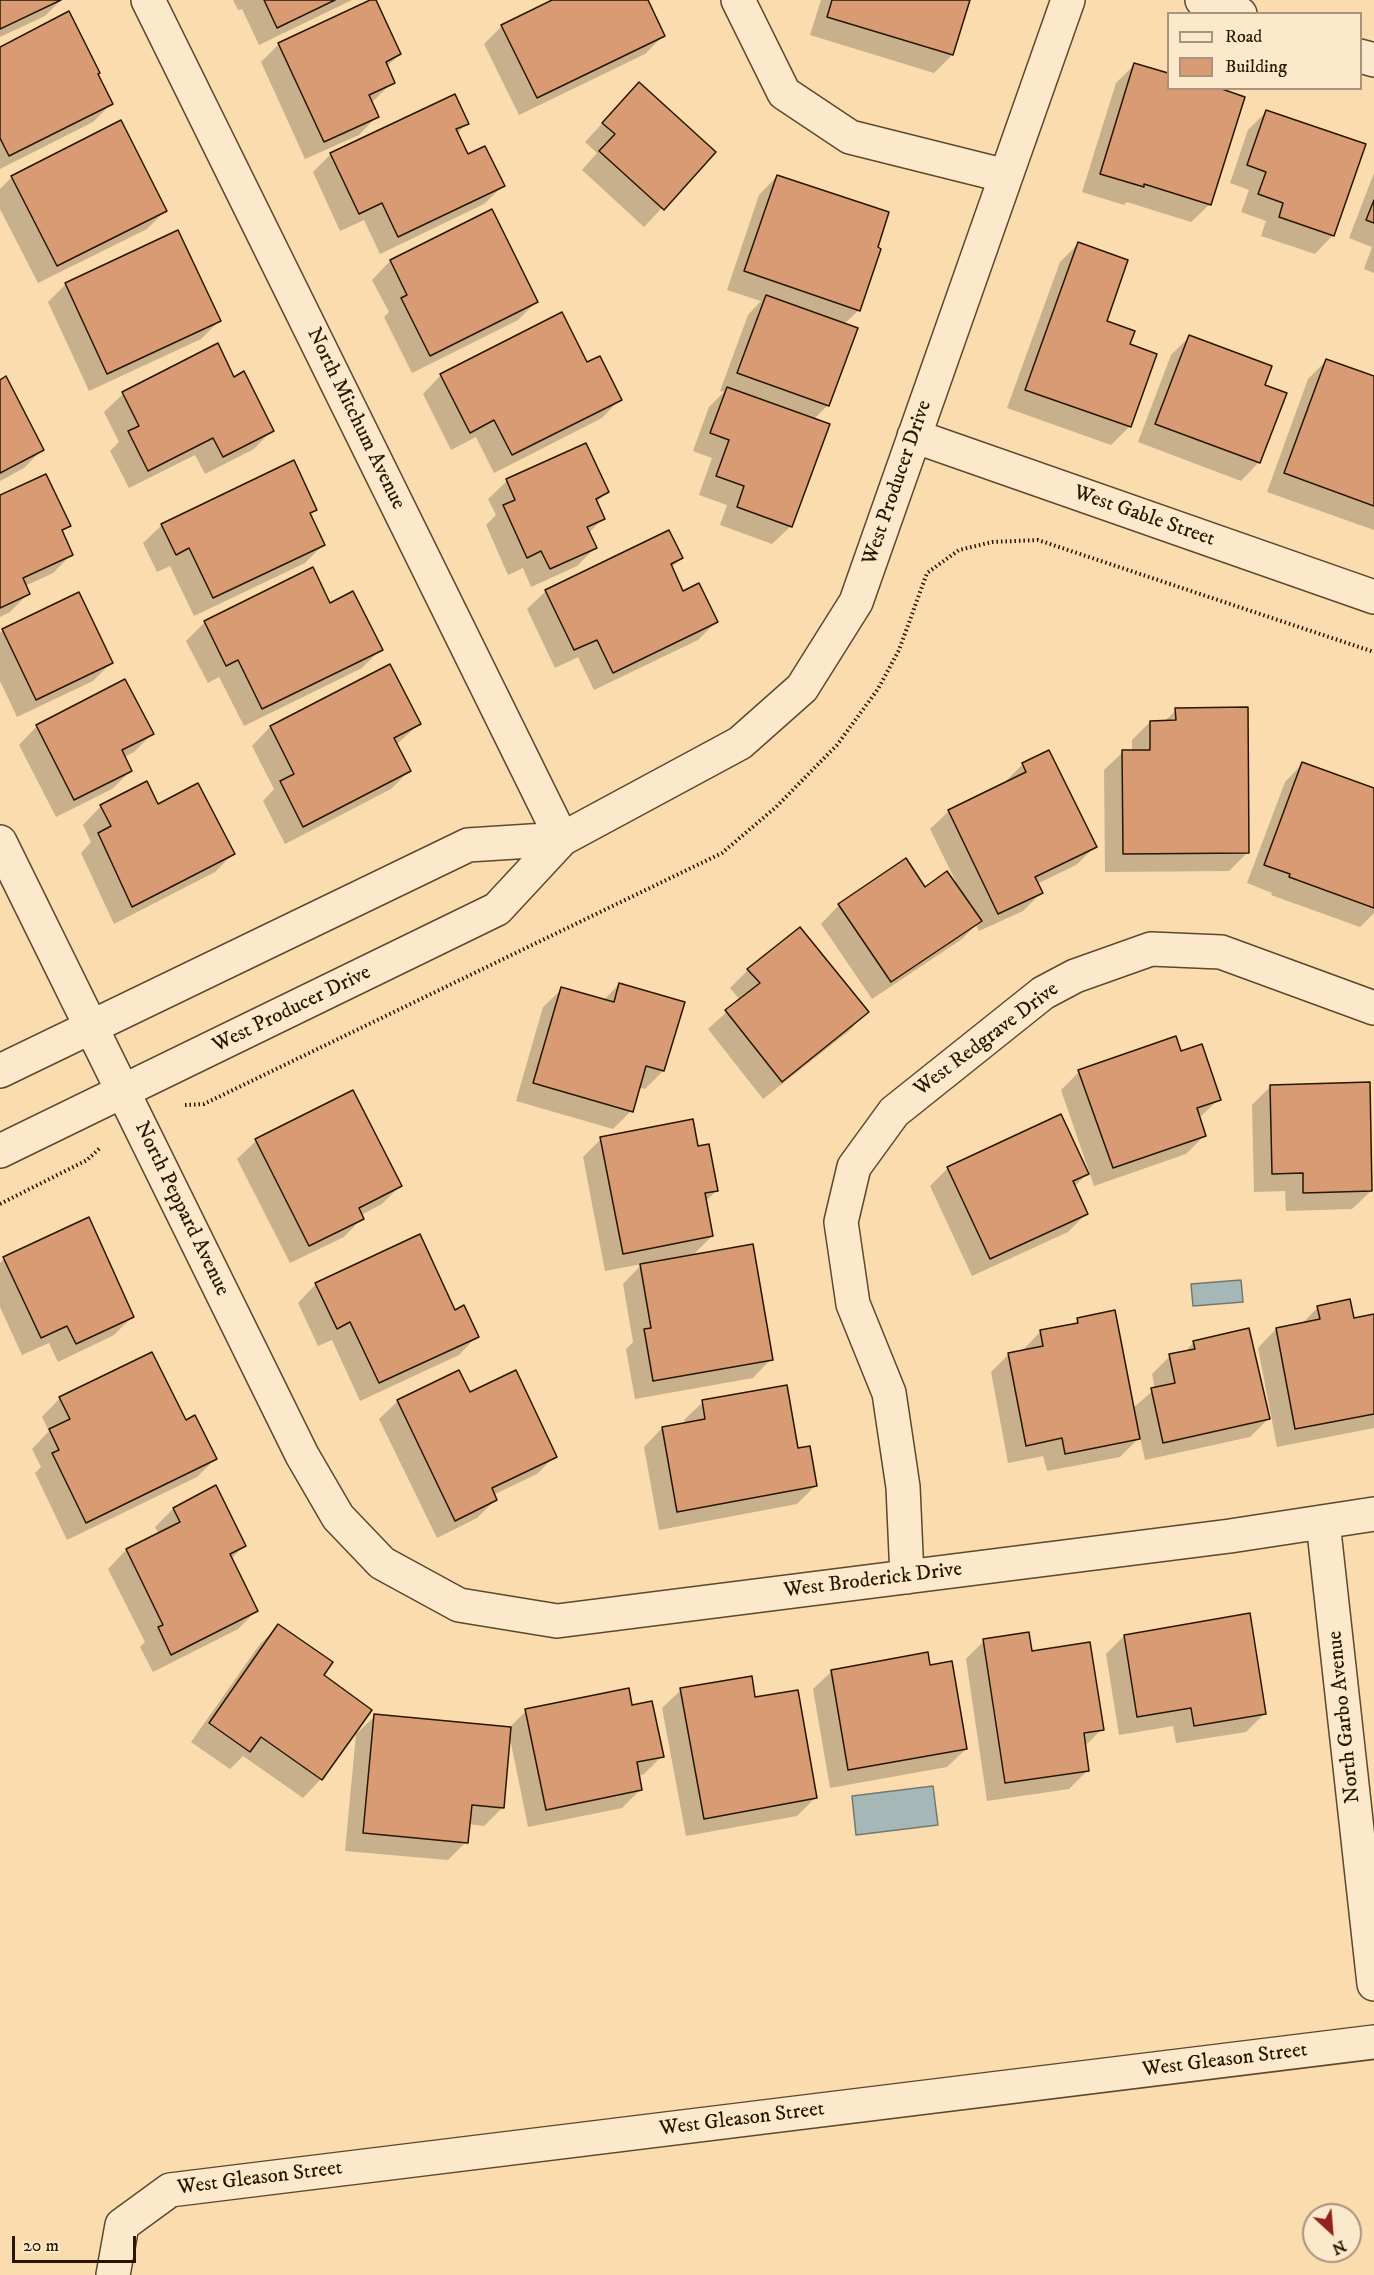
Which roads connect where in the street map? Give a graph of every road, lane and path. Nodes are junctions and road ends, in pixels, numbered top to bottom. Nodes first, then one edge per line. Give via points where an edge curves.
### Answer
1 (148, 0) edge
2 (738, 0) edge
3 (1068, 0) edge
4 (1202, 0) edge
5 (1235, 12) edge
6 (1006, 176) junction
7 (915, 436) junction
8 (1374, 597) edge
9 (1374, 652) edge
10 (562, 839) junction
11 (0, 842) edge
12 (1374, 1008) edge
13 (92, 1027) junction
14 (0, 1071) edge
15 (124, 1092) junction
16 (184, 1105) dead end
17 (100, 1148) dead end
18 (0, 1151) edge
19 (0, 1204) edge
20 (1374, 1514) edge
21 (1323, 1522) junction
22 (382, 1563) joint
23 (907, 1577) junction
24 (1374, 1984) edge
25 (1374, 2042) edge
26 (113, 2275) edge

1 - 10 street, North Mitchum Avenue
2 - 6 street via 784,93 850,137
3 - 6 street, West Producer Drive
4 - 5 street
6 - 7 street, West Producer Drive
7 - 8 street, West Gable Street
7 - 10 street, West Producer Drive via 856,602 802,688 740,743
9 - 16 path via 1038,540 992,542 959,550 927,573 894,660 837,745 776,807 722,853 204,1104
10 - 13 street, West Producer Drive via 468,844
10 - 15 street, West Producer Drive via 497,909
11 - 13 street, North Peppard Avenue
12 - 23 street, West Redgrave Drive via 1221,952 1150,949 1075,976 1043,993 894,1112 854,1167 842,1222 853,1304 889,1393 903,1487
13 - 14 street, West Producer Drive
13 - 15 street, North Peppard Avenue
15 - 18 street, West Producer Drive
15 - 22 street, North Peppard Avenue via 302,1455 338,1517
17 - 19 path via 87,1160
20 - 21 street, West Broderick Drive
21 - 23 street, West Broderick Drive
21 - 24 street, North Garbo Avenue
22 - 23 street, West Broderick Drive via 459,1605 557,1621
25 - 26 street, West Gleason Street via 170,2190 122,2225

